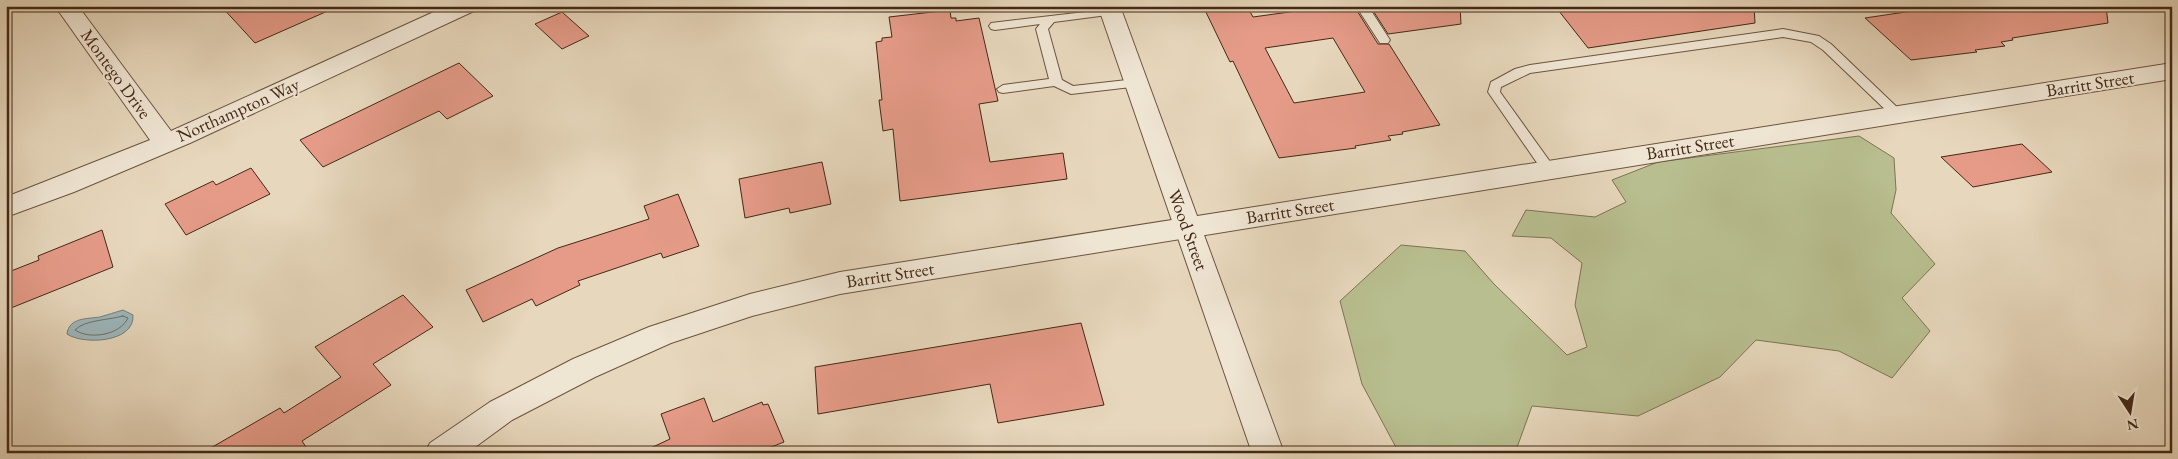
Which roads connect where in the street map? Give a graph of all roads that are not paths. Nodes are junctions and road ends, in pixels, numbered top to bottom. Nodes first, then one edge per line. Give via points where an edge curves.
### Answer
1 (66, 6) edge
2 (466, 6) edge
3 (1362, 6) edge
4 (1110, 9) edge
5 (1050, 19) junction
6 (994, 26) dead end
7 (1384, 40) dead end
8 (2172, 71) edge
9 (1056, 82) junction
10 (1136, 82) junction
11 (1003, 89) dead end
12 (1897, 114) junction
13 (166, 142) junction
14 (1549, 170) junction
15 (6, 207) edge
16 (1187, 227) junction
17 (441, 453) edge
18 (1268, 453) edge

1 - 13 street, Montego Drive
2 - 13 street, Northampton Way
3 - 7 lane
4 - 5 lane
4 - 10 street, Wood Street
5 - 6 lane
5 - 9 lane via 1042,29
8 - 12 street, Barritt Street
9 - 10 lane via 1071,90
9 - 11 lane
10 - 16 street, Wood Street
12 - 14 street, Barritt Street
12 - 14 lane via 1827,47 1815,39 1783,33 1530,69 1495,86 1494,92
13 - 15 street, Northampton Way via 62,187
14 - 16 street, Barritt Street
16 - 17 street, Barritt Street via 840,283 750,305 660,335 584,368 501,411
16 - 18 street, Wood Street

